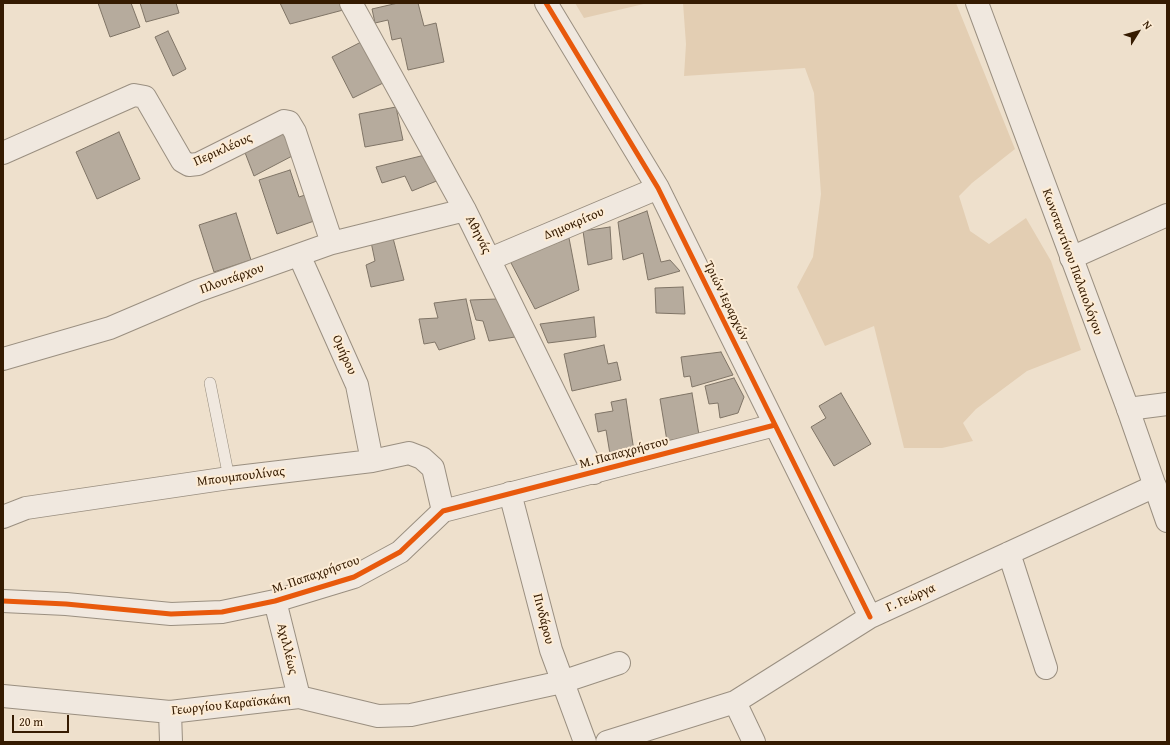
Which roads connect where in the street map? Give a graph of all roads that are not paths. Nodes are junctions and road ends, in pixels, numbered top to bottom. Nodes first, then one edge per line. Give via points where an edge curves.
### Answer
1 (351, 3) edge
2 (546, 3) edge
3 (977, 3) edge
4 (3, 153) edge
5 (658, 188) junction
6 (465, 210) junction
7 (1167, 215) edge
8 (332, 243) junction
9 (299, 255) junction
10 (1071, 258) junction
11 (490, 259) junction
12 (3, 359) edge
13 (210, 383) dead end
14 (1167, 404) edge
15 (1128, 409) junction
16 (775, 425) junction
17 (372, 462) junction
18 (594, 473) junction
19 (229, 478) junction
20 (1154, 486) junction
21 (510, 493) junction
22 (443, 511) junction
23 (3, 517) edge
24 (1167, 521) edge
25 (1009, 553) junction
26 (3, 601) edge
27 (275, 601) junction
28 (870, 617) junction
29 (619, 663) dead end
30 (1046, 668) dead end
31 (562, 682) junction
32 (3, 696) edge
33 (299, 697) junction
34 (735, 702) junction
35 (170, 712) junction
36 (171, 742) edge
37 (585, 742) edge
38 (606, 742) edge
39 (754, 742) edge

1 - 6 street, Αθηνάς
2 - 5 street, Τριών Ιεραρχών
3 - 10 street, Κωνσταντίνου Παλαιολόγου
4 - 8 street, Περικλέους via 134,95 145,96 182,161 189,165 198,164 284,122 289,122 295,132
5 - 11 street, Δημοκρίτου
5 - 16 street, Τριών Ιεραρχών
6 - 8 street, Πλουτάρχου
6 - 11 street, Αθηνάς
7 - 10 street
8 - 9 street, Πλουτάρχου
9 - 12 street, Πλουτάρχου via 197,291 110,328
9 - 17 street, Ομήρου via 357,385
10 - 15 street, Κωνσταντίνου Παλαιολόγου
11 - 18 street, Αθηνάς
13 - 19 lane
14 - 15 street
15 - 20 street, Κωνσταντίνου Παλαιολόγου
16 - 18 street, Μ. Παπαχρήστου
16 - 28 street, Τριών Ιεραρχών
17 - 19 street, Μπουμπουλίνας
17 - 22 street, Μπουμπουλίνας via 409,453 422,458 433,468
18 - 21 street, Μ. Παπαχρήστου
19 - 23 street, Μπουμπουλίνας via 26,508
20 - 24 street, Κωνσταντίνου Παλαιολόγου
20 - 25 street, Γ. Γεώργα
21 - 22 street, Μ. Παπαχρήστου
21 - 31 street, Πινδάρου via 550,650
22 - 27 street, Μ. Παπαχρήστου via 400,552 354,576
25 - 28 street, Γ. Γεώργα
25 - 30 street
26 - 27 street, Μ. Παπαχρήστου via 171,614 222,612
27 - 33 street, Αχιλλέως
28 - 34 street, Γ. Γεώργα
29 - 31 street, Γεωργίου Καραϊσκάκη
31 - 33 street, Γεωργίου Καραϊσκάκη via 411,715 378,716
31 - 37 street, Πινδάρου
32 - 35 street, Γεωργίου Καραϊσκάκη
33 - 35 street, Γεωργίου Καραϊσκάκη
34 - 38 street, Γ. Γεώργα
34 - 39 street
35 - 36 street

